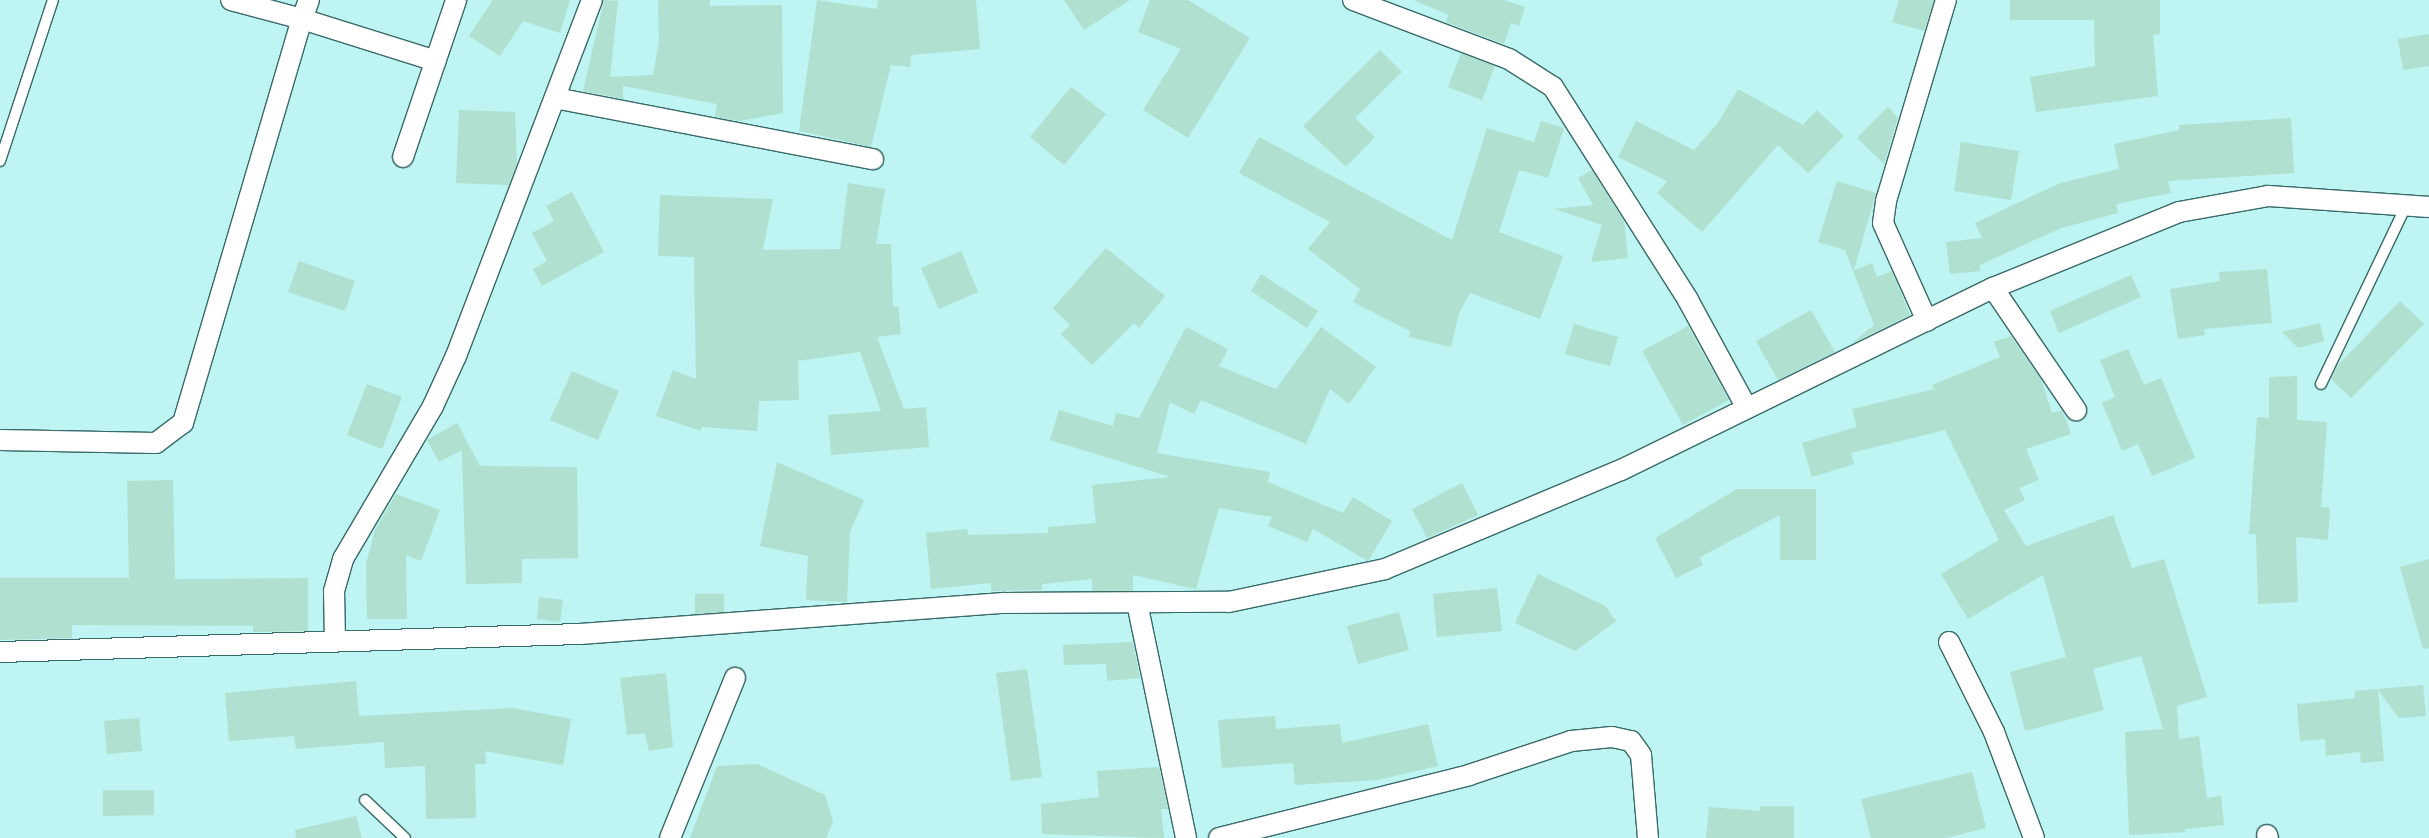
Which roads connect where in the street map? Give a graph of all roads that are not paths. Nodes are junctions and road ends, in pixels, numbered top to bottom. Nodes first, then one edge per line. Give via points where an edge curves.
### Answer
1 (53, 0) edge
2 (231, 0) edge
3 (308, 0) edge
4 (456, 0) edge
5 (592, 0) edge
6 (1352, 0) edge
7 (1946, 0) edge
8 (302, 19) junction
9 (436, 61) junction
10 (556, 98) junction
11 (403, 157) dead end
12 (873, 160) dead end
13 (0, 161) edge
14 (2406, 204) junction
15 (2429, 207) edge
16 (1993, 288) junction
17 (1927, 320) junction
18 (2321, 384) dead end
19 (1747, 408) junction
20 (2076, 410) dead end
21 (0, 440) edge
22 (1137, 603) junction
23 (335, 641) junction
24 (1949, 642) dead end
25 (0, 652) edge
26 (735, 678) dead end
27 (365, 800) dead end
28 (405, 838) edge
29 (670, 838) edge
30 (1186, 838) edge
31 (1219, 838) edge
32 (1648, 838) edge
33 (2034, 838) edge

1 - 13 lane
2 - 8 street
3 - 8 street
4 - 9 street
5 - 10 street
6 - 19 street via 1509,59 1553,87 1688,300
7 - 17 street via 1886,201 1883,223
8 - 9 street
8 - 21 street via 183,423 156,443
9 - 11 street
10 - 12 street
10 - 23 street via 437,398 343,560 334,591
14 - 15 street
14 - 16 street via 2268,196 2179,212
14 - 18 lane
16 - 17 street
16 - 20 street
17 - 19 street
19 - 22 street via 1621,470 1384,569 1229,602
22 - 23 street via 1004,603 580,634
22 - 30 street
23 - 25 street
24 - 33 street via 1994,732
26 - 29 street
27 - 28 lane
31 - 32 street via 1468,775 1571,741 1612,738 1631,741 1641,755

